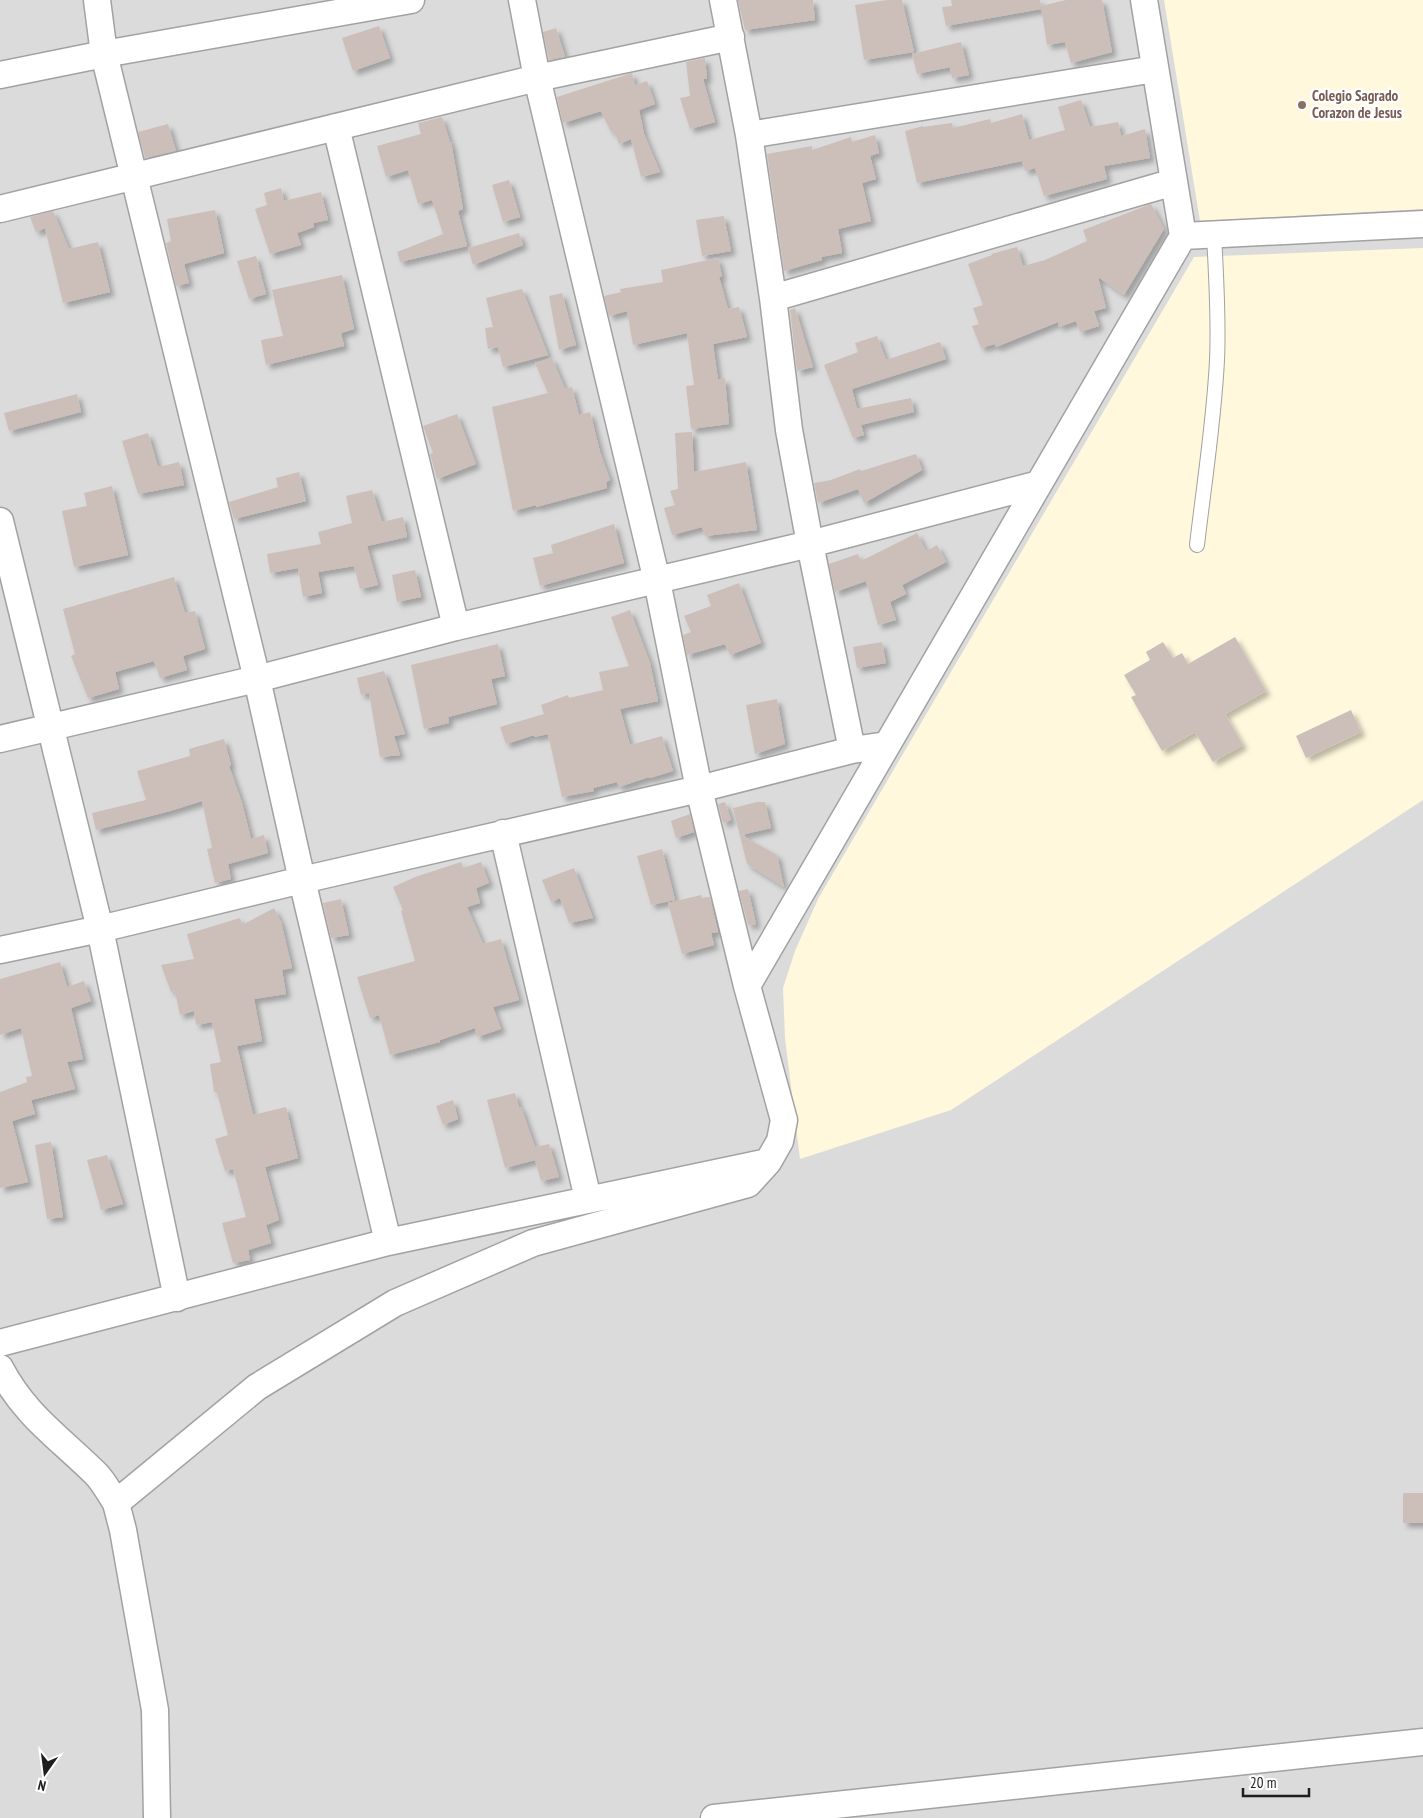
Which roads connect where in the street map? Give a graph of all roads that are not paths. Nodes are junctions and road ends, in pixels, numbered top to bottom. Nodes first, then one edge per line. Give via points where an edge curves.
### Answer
1 (97, 0) edge
2 (411, 0) edge
3 (522, 0) edge
4 (723, 0) edge
5 (1144, 0) edge
6 (731, 37) junction
7 (104, 54) junction
8 (1155, 69) junction
9 (0, 75) edge
10 (537, 78) junction
11 (336, 127) junction
12 (749, 135) junction
13 (134, 176) junction
14 (1174, 182) junction
15 (0, 209) edge
16 (1423, 224) edge
17 (1214, 234) junction
18 (1183, 236) junction
19 (774, 298) junction
20 (1039, 484) junction
21 (0, 521) edge
22 (810, 544) junction
23 (1197, 545) dead end
24 (657, 581) junction
25 (456, 626) junction
26 (257, 678) junction
27 (52, 726) junction
28 (0, 739) edge
29 (887, 745) junction
30 (852, 750) junction
31 (699, 788) junction
32 (504, 833) junction
33 (302, 880) junction
34 (100, 929) junction
35 (0, 950) edge
36 (748, 986) junction
37 (768, 1162) junction
38 (588, 1199) junction
39 (388, 1242) junction
40 (177, 1298) junction
41 (0, 1344) edge
42 (0, 1368) edge
43 (116, 1503) junction
44 (1423, 1742) edge
45 (157, 1818) edge
46 (714, 1818) edge

1 - 7 street
2 - 7 street
3 - 10 street
4 - 6 street
5 - 8 street
6 - 10 street
6 - 12 street
7 - 9 street
7 - 13 street
8 - 12 street
8 - 14 street
10 - 11 street
10 - 24 street
11 - 13 street
11 - 25 street
12 - 19 street
13 - 15 street
13 - 26 street
14 - 18 street
14 - 19 street
16 - 17 street
17 - 18 street
17 - 23 lane via 1218,358
18 - 20 street
19 - 22 street via 789,430
20 - 22 street
20 - 29 street
21 - 27 street
22 - 24 street
22 - 30 street
24 - 25 street
24 - 31 street
25 - 26 street
26 - 27 street
26 - 33 street
27 - 28 street
27 - 34 street
29 - 30 street
29 - 36 street
30 - 31 street
31 - 32 street
31 - 36 street
32 - 33 street
32 - 38 street
33 - 34 street
33 - 39 street
34 - 35 street
34 - 40 street
36 - 37 street via 784,1120 780,1141
37 - 38 street
37 - 43 street via 748,1184 532,1243 395,1303 257,1387
38 - 39 street
39 - 40 street
40 - 41 street
42 - 43 street via 8,1384 38,1421 98,1475
43 - 45 street via 155,1710
44 - 46 street

